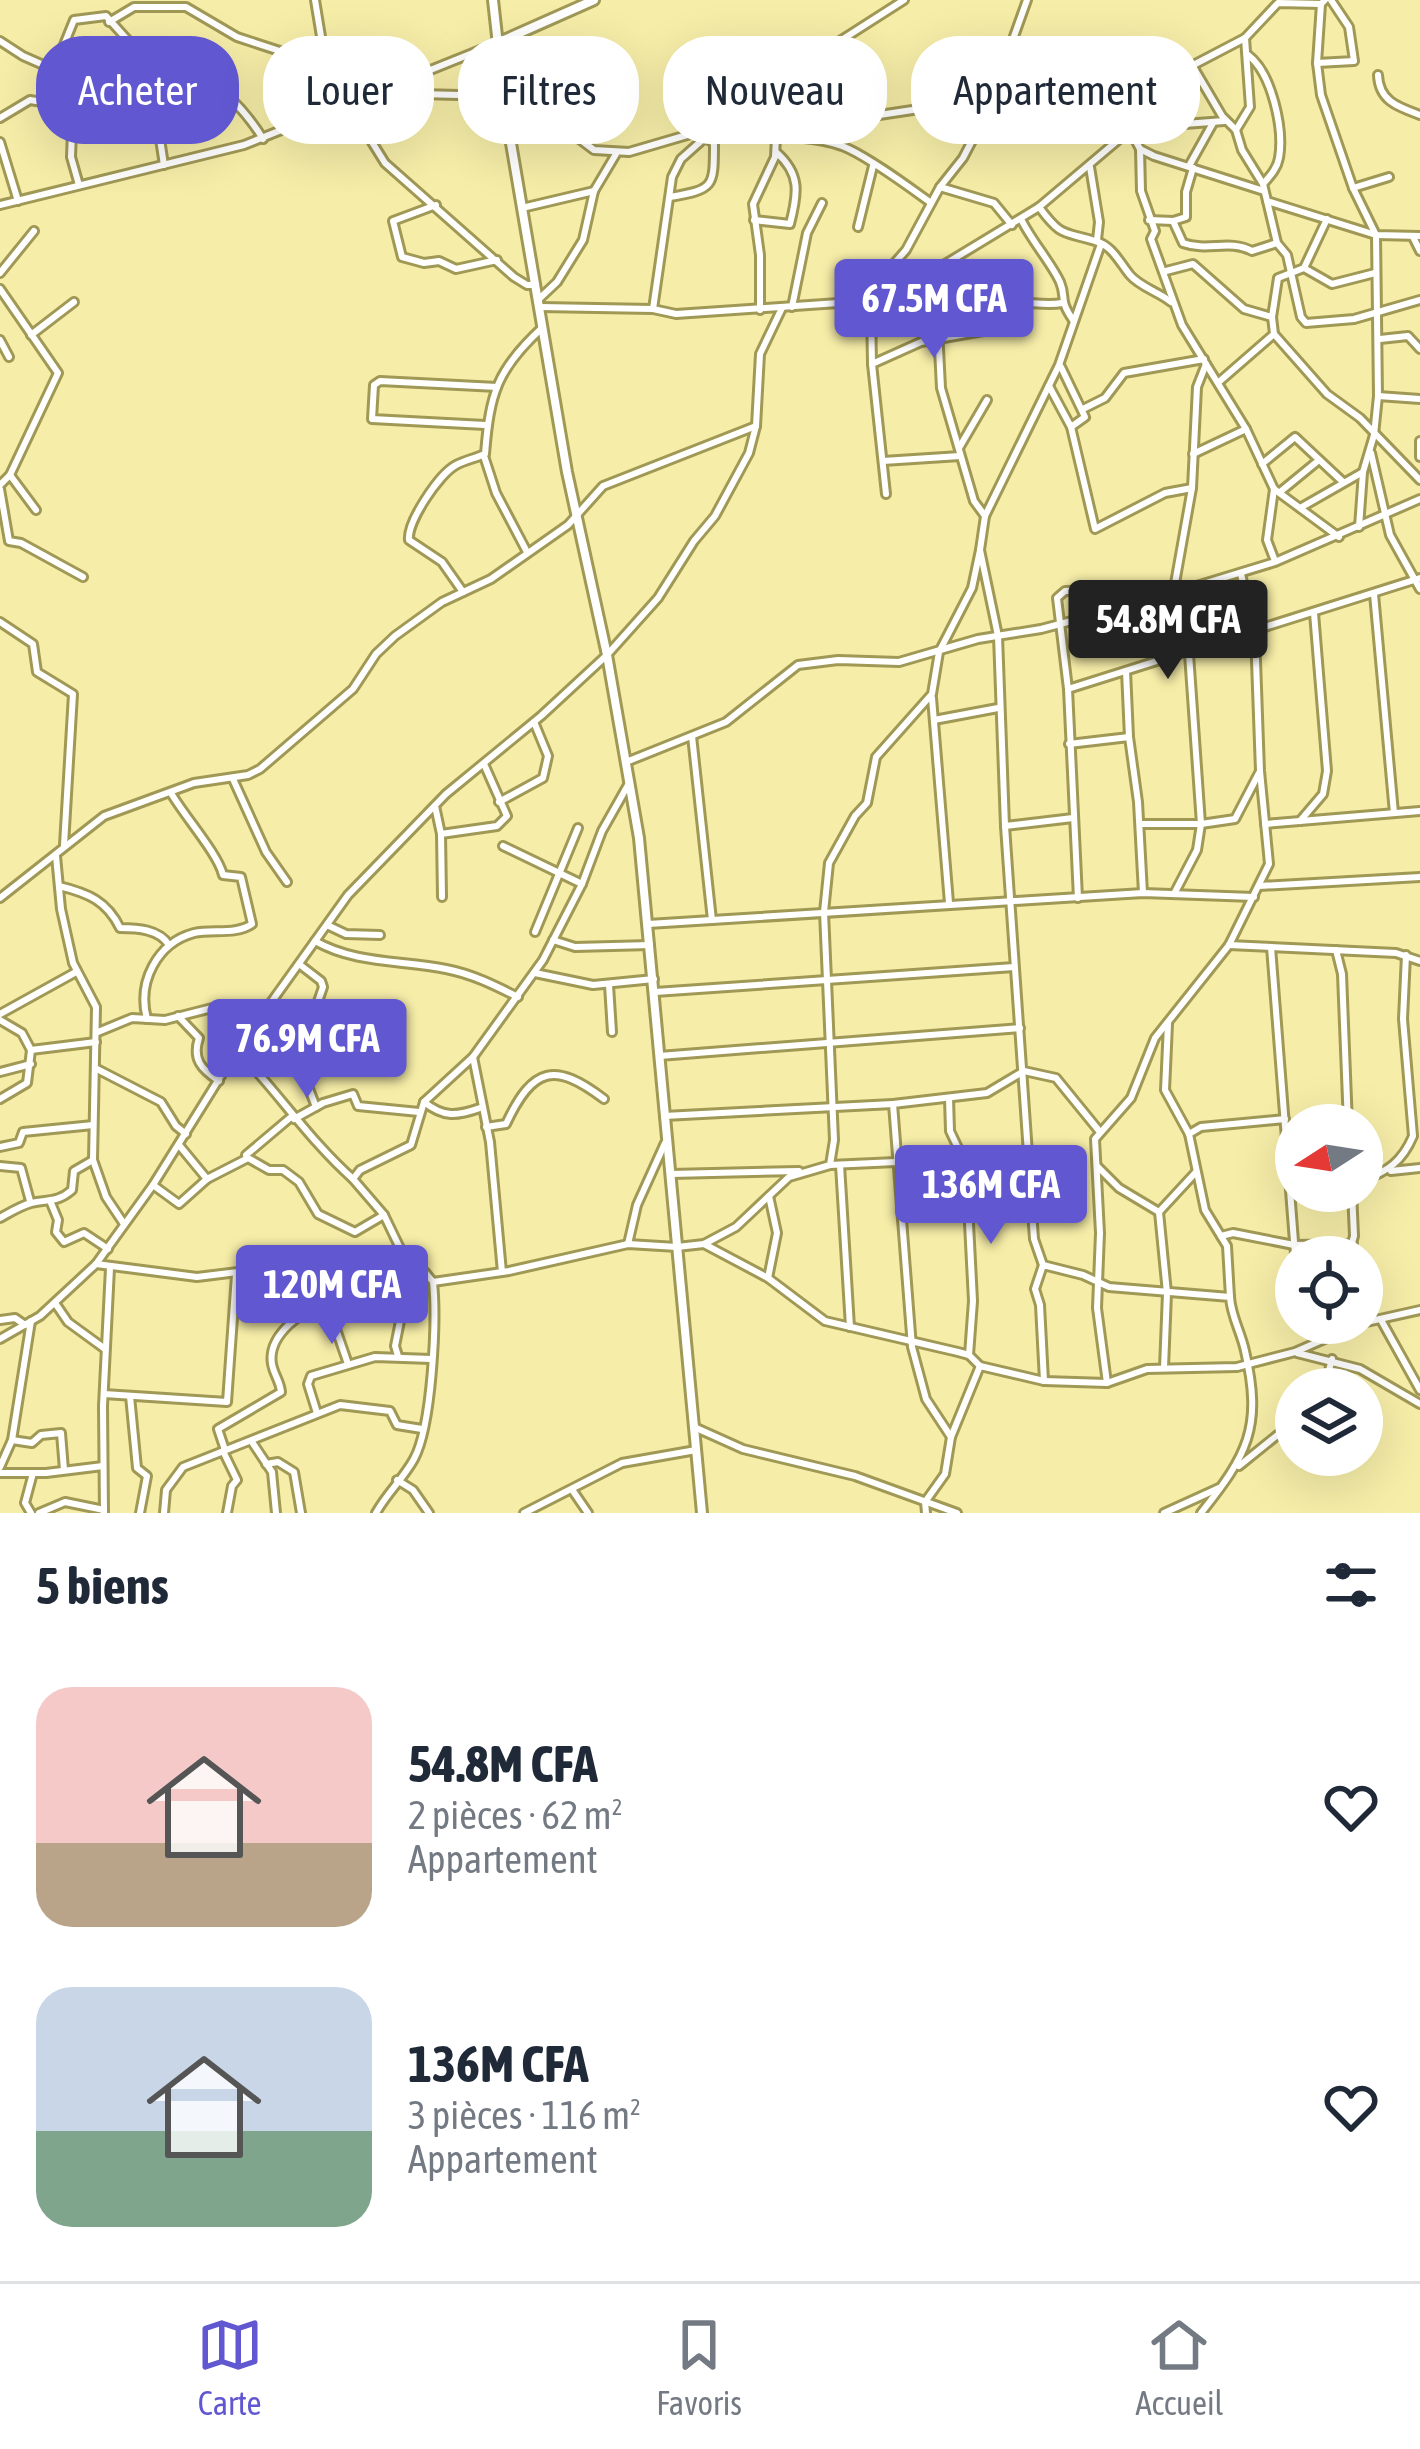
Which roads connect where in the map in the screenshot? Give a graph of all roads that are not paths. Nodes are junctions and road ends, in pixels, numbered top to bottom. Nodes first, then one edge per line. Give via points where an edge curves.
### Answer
1 (314, 0) edge
2 (493, 0) edge
3 (595, 0) edge
4 (904, 0) edge
5 (1027, 0) edge
6 (1279, 2) edge
7 (1326, 2) edge
8 (188, 3) edge
9 (109, 22) junction
10 (68, 36) edge
11 (122, 36) edge
12 (320, 36) edge
13 (495, 36) edge
14 (513, 36) edge
15 (848, 36) edge
16 (1014, 36) edge
17 (1245, 38) junction
18 (0, 41) edge
19 (263, 46) edge
20 (1248, 55) junction
21 (1200, 60) edge
22 (36, 61) edge
23 (1317, 63) junction
24 (1378, 75) dead end
25 (1200, 77) edge
26 (36, 101) edge
27 (239, 105) edge
28 (1420, 116) edge
29 (0, 118) edge
30 (1227, 121) junction
31 (1213, 123) junction
32 (1200, 124) edge
33 (1236, 130) junction
34 (263, 139) joint
35 (663, 141) edge
36 (70, 144) edge
37 (161, 144) edge
38 (374, 144) edge
39 (511, 144) edge
40 (583, 144) edge
41 (698, 144) edge
42 (714, 144) edge
43 (778, 144) edge
44 (828, 144) edge
45 (970, 144) edge
46 (1114, 144) edge
47 (1138, 144) edge
48 (1, 146) edge
49 (1140, 149) junction
50 (776, 152) junction
51 (616, 154) junction
52 (1090, 165) junction
53 (164, 166) junction
54 (873, 166) junction
55 (1191, 167) junction
56 (1388, 177) dead end
57 (79, 185) junction
58 (940, 187) junction
59 (1353, 188) junction
60 (594, 190) junction
61 (1266, 192) junction
62 (668, 197) junction
63 (17, 201) junction
64 (823, 203) dead end
65 (931, 203) junction
66 (0, 205) edge
67 (437, 205) junction
68 (1039, 207) junction
69 (521, 208) junction
70 (1021, 219) junction
71 (1327, 219) junction
72 (754, 220) junction
73 (1149, 220) junction
74 (1173, 221) junction
75 (1012, 225) junction
76 (858, 227) dead end
77 (34, 230) dead end
78 (1376, 235) junction
79 (1417, 236) edge
80 (1099, 242) junction
81 (1277, 242) junction
82 (1420, 251) edge
83 (497, 260) junction
84 (1304, 268) junction
85 (935, 270) junction
86 (1166, 271) junction
87 (1290, 272) junction
88 (0, 273) edge
89 (1375, 273) junction
90 (536, 285) junction
91 (0, 289) edge
92 (864, 297) junction
93 (1420, 300) edge
94 (74, 302) dead end
95 (539, 303) junction
96 (1062, 304) junction
97 (1174, 304) junction
98 (792, 307) junction
99 (782, 308) junction
100 (871, 308) junction
101 (653, 309) junction
102 (760, 310) junction
103 (1377, 312) junction
104 (1272, 317) junction
105 (1073, 320) junction
106 (543, 326) junction
107 (31, 334) junction
108 (1274, 334) junction
109 (939, 338) junction
110 (1379, 338) junction
111 (0, 340) edge
112 (1420, 349) edge
113 (9, 357) dead end
114 (1205, 362) junction
115 (872, 364) junction
116 (1059, 364) junction
117 (1219, 382) junction
118 (1049, 386) junction
119 (496, 387) junction
120 (1378, 396) junction
121 (1420, 399) edge
122 (987, 400) dead end
123 (1083, 409) junction
124 (486, 426) junction
125 (756, 426) junction
126 (1071, 427) junction
127 (1246, 428) junction
128 (1374, 435) junction
129 (1420, 440) edge
130 (1370, 448) junction
131 (959, 453) junction
132 (1193, 454) junction
133 (484, 456) junction
134 (1420, 457) edge
135 (883, 460) junction
136 (1319, 460) junction
137 (1262, 464) junction
138 (1363, 472) junction
139 (1418, 475) edge
140 (10, 476) junction
141 (1342, 482) junction
142 (0, 487) edge
143 (1192, 488) junction
144 (1277, 490) junction
145 (886, 494) dead end
146 (1420, 499) edge
147 (1300, 508) junction
148 (36, 510) dead end
149 (985, 516) junction
150 (1384, 516) junction
151 (576, 518) junction
152 (1359, 526) junction
153 (1340, 537) junction
154 (9, 541) junction
155 (0, 547) edge
156 (980, 550) junction
157 (527, 552) junction
158 (1275, 562) junction
159 (1241, 574) junction
160 (83, 577) dead end
161 (1417, 579) edge
162 (1420, 589) edge
163 (1174, 591) junction
164 (464, 592) junction
165 (1374, 594) junction
166 (1130, 606) junction
167 (1314, 614) junction
168 (0, 622) edge
169 (1058, 624) junction
170 (1255, 633) junction
171 (998, 636) junction
172 (939, 652) junction
173 (1189, 654) junction
174 (607, 655) junction
175 (1126, 671) junction
176 (1068, 689) junction
177 (932, 694) junction
178 (998, 708) junction
179 (934, 720) junction
180 (534, 722) junction
181 (692, 736) junction
182 (1129, 737) junction
183 (1069, 744) junction
184 (626, 762) junction
185 (484, 764) junction
186 (1260, 771) junction
187 (233, 778) junction
188 (629, 782) junction
189 (171, 792) junction
190 (500, 802) junction
191 (435, 806) junction
192 (1420, 811) edge
193 (1394, 813) junction
194 (1073, 818) junction
195 (1300, 821) junction
196 (1140, 824) junction
197 (1201, 824) junction
198 (1265, 824) junction
199 (1005, 826) junction
200 (578, 827) dead end
201 (441, 835) junction
202 (503, 846) dead end
203 (63, 849) junction
204 (56, 856) junction
205 (560, 874) junction
206 (1420, 877) edge
207 (287, 882) dead end
208 (582, 884) junction
209 (59, 886) junction
210 (1259, 886) junction
211 (1143, 893) junction
212 (1174, 894) junction
213 (1253, 897) junction
214 (0, 898) edge
215 (442, 898) dead end
216 (1078, 898) junction
217 (1009, 899) junction
218 (949, 903) junction
219 (824, 912) junction
220 (712, 920) junction
221 (648, 924) junction
222 (326, 925) junction
223 (535, 932) dead end
224 (380, 935) dead end
225 (552, 940) junction
226 (315, 941) junction
227 (169, 945) junction
228 (650, 945) junction
229 (1229, 945) junction
230 (1270, 947) junction
231 (1336, 950) junction
232 (1406, 955) junction
233 (1420, 961) edge
234 (299, 964) junction
235 (1014, 968) junction
236 (77, 971) junction
237 (535, 973) junction
238 (654, 980) junction
239 (826, 980) junction
240 (609, 985) junction
241 (655, 992) junction
242 (518, 997) junction
243 (178, 1016) junction
244 (264, 1016) junction
245 (0, 1017) edge
246 (147, 1019) junction
247 (1168, 1024) junction
248 (1020, 1028) junction
249 (612, 1032) dead end
250 (97, 1037) junction
251 (828, 1041) junction
252 (31, 1050) junction
253 (237, 1051) junction
254 (659, 1056) junction
255 (473, 1057) junction
256 (31, 1064) junction
257 (97, 1069) junction
258 (1024, 1071) junction
259 (0, 1072) edge
260 (219, 1081) junction
261 (949, 1098) junction
262 (0, 1100) edge
263 (604, 1100) dead end
264 (424, 1102) junction
265 (893, 1104) junction
266 (1284, 1104) edge
267 (1347, 1104) edge
268 (316, 1107) junction
269 (482, 1107) junction
270 (830, 1108) junction
271 (420, 1112) junction
272 (664, 1116) junction
273 (293, 1118) junction
274 (1275, 1120) edge
275 (93, 1125) junction
276 (486, 1127) junction
277 (1100, 1132) junction
278 (186, 1134) junction
279 (1189, 1134) junction
280 (666, 1139) junction
281 (179, 1145) junction
282 (0, 1147) edge
283 (1029, 1154) junction
284 (244, 1157) junction
285 (93, 1160) junction
286 (899, 1162) junction
287 (830, 1165) junction
288 (840, 1165) junction
289 (966, 1165) junction
290 (0, 1166) edge
291 (1097, 1166) junction
292 (1420, 1168) edge
293 (802, 1170) junction
294 (1196, 1172) junction
295 (1388, 1172) junction
296 (670, 1174) junction
297 (1383, 1174) edge
298 (353, 1178) junction
299 (207, 1179) junction
300 (153, 1185) junction
301 (769, 1196) junction
302 (30, 1203) junction
303 (51, 1203) junction
304 (1159, 1212) junction
305 (384, 1215) junction
306 (0, 1218) edge
307 (124, 1224) junction
308 (1221, 1236) junction
309 (1275, 1241) edge
310 (628, 1244) junction
311 (704, 1244) junction
312 (677, 1247) junction
313 (109, 1249) junction
314 (96, 1264) junction
315 (1043, 1265) junction
316 (110, 1268) junction
317 (316, 1271) junction
318 (393, 1272) junction
319 (412, 1272) junction
320 (502, 1272) junction
321 (236, 1275) junction
322 (768, 1277) junction
323 (434, 1282) junction
324 (1099, 1285) junction
325 (1167, 1294) junction
326 (1230, 1297) junction
327 (54, 1302) junction
328 (328, 1303) junction
329 (1420, 1310) edge
330 (1383, 1319) edge
331 (0, 1320) edge
332 (28, 1323) junction
333 (1383, 1323) edge
334 (850, 1327) junction
335 (0, 1339) edge
336 (911, 1340) junction
337 (1315, 1344) edge
338 (105, 1349) junction
339 (1295, 1352) junction
340 (969, 1355) junction
341 (398, 1356) junction
342 (1332, 1359) junction
343 (431, 1360) junction
344 (348, 1364) junction
345 (1248, 1364) junction
346 (980, 1366) junction
347 (1163, 1368) junction
348 (1330, 1368) edge
349 (1044, 1381) junction
350 (1106, 1383) junction
351 (1420, 1390) edge
352 (104, 1394) junction
353 (130, 1396) junction
354 (1420, 1404) edge
355 (317, 1413) junction
356 (694, 1427) junction
357 (422, 1429) junction
358 (951, 1436) junction
359 (1275, 1437) edge
360 (12, 1440) junction
361 (252, 1442) junction
362 (696, 1450) junction
363 (224, 1451) junction
364 (266, 1464) junction
365 (103, 1466) junction
366 (1237, 1468) junction
367 (0, 1470) edge
368 (64, 1470) junction
369 (34, 1473) junction
370 (397, 1480) junction
371 (1222, 1486) junction
372 (572, 1490) junction
373 (925, 1502) junction
374 (104, 1512) edge
375 (35, 1513) edge
376 (140, 1513) edge
377 (164, 1513) edge
378 (227, 1513) edge
379 (276, 1513) edge
380 (302, 1513) edge
381 (376, 1513) edge
382 (429, 1513) edge
383 (524, 1513) edge
384 (588, 1513) edge
385 (702, 1513) edge
386 (926, 1513) edge
387 (957, 1513) edge
388 (1164, 1513) edge
389 (1201, 1513) edge

1 - 12 street
2 - 13 street
3 - 14 street
4 - 15 street
5 - 16 street
6 - 7 street
6 - 17 street
7 - 23 street
7 - 23 street via 1349,27 1354,61
8 - 9 street via 139,6
8 - 19 street
9 - 10 street via 74,20
9 - 11 street
17 - 20 street
17 - 21 street
18 - 22 street
20 - 33 street via 1250,107
20 - 61 street via 1268,84 1277,131 1279,158
23 - 59 street
24 - 28 street via 1389,102
25 - 30 street
26 - 29 street
27 - 34 street
30 - 31 street
30 - 33 street
31 - 32 street
31 - 55 street
33 - 61 street
34 - 53 street
35 - 51 street
36 - 57 street
37 - 53 street
38 - 67 street
39 - 69 street
40 - 51 street
41 - 62 street via 681,159
42 - 62 street via 711,185
43 - 50 street
44 - 54 street
45 - 58 street
46 - 52 street
47 - 49 street
48 - 63 street
49 - 55 street
49 - 73 street
50 - 72 street
50 - 72 street via 799,193 790,224
51 - 60 street
52 - 68 street
52 - 80 street
53 - 57 street
54 - 65 street
54 - 76 street
55 - 61 street
55 - 74 street via 1186,217
56 - 59 street
57 - 63 street
58 - 65 street
58 - 75 street via 994,203
59 - 78 street
60 - 69 street
60 - 95 street via 584,240
61 - 71 street
61 - 81 street
62 - 101 street
63 - 66 street
64 - 98 street via 807,233
65 - 92 street via 906,250
67 - 83 street
67 - 83 street via 393,221 403,258 456,269
68 - 70 street
68 - 80 street via 1061,232
69 - 90 street
70 - 75 street
70 - 96 street via 1059,279
71 - 78 street
71 - 84 street
72 - 102 street
73 - 74 street
73 - 86 street
74 - 81 street via 1192,246 1236,243 1252,251
75 - 85 street
77 - 88 street
78 - 79 street
78 - 89 street
79 - 82 street
80 - 97 street via 1135,280
80 - 105 street
81 - 87 street
83 - 90 street via 521,283
84 - 87 street
84 - 89 street via 1332,284
85 - 100 street
85 - 109 street
86 - 97 street
86 - 104 street via 1193,263 1244,309
87 - 103 street via 1306,322
87 - 104 street via 1278,278
89 - 103 street
90 - 95 street
91 - 107 street
92 - 98 street
92 - 100 street
93 - 103 street
94 - 107 street
95 - 101 street
95 - 106 street
96 - 105 street
96 - 109 street via 1009,302 989,330
97 - 114 street
98 - 99 street
99 - 102 street
99 - 125 street via 760,355
100 - 115 street
101 - 102 street
103 - 110 street
104 - 108 street
105 - 116 street
106 - 119 street
106 - 151 street
107 - 140 street via 58,376
108 - 117 street
108 - 128 street
109 - 115 street
109 - 131 street via 941,388
110 - 112 street via 1408,336
110 - 120 street
111 - 113 street
114 - 117 street
114 - 123 street via 1124,373
114 - 132 street
115 - 135 street
116 - 118 street
116 - 123 street
117 - 127 street
118 - 126 street
118 - 149 street
119 - 124 street
119 - 124 street via 380,380 373,387 372,419
120 - 121 street
120 - 128 street
122 - 131 street
123 - 126 street via 1085,419
124 - 133 street
125 - 151 street via 603,487
125 - 174 street via 715,516
126 - 143 street via 1095,529
127 - 132 street
127 - 137 street
128 - 130 street
128 - 139 street
129 - 134 street
130 - 138 street
130 - 150 street
131 - 135 street
131 - 149 street
132 - 143 street
133 - 157 street
133 - 164 street via 452,466 407,532
135 - 145 street
136 - 137 street via 1295,437
136 - 141 street
136 - 144 street
137 - 144 street
138 - 141 street
138 - 152 street
140 - 142 street
140 - 148 street
141 - 147 street
142 - 154 street
143 - 163 street
144 - 147 street
144 - 158 street via 1268,540
146 - 150 street
147 - 153 street
149 - 156 street
150 - 152 street
150 - 161 street
151 - 157 street
151 - 174 street
152 - 153 street
153 - 158 street
154 - 155 street
154 - 160 street
156 - 171 street
156 - 172 street via 972,588
157 - 164 street
158 - 159 street
159 - 163 street
159 - 170 street
161 - 162 street
161 - 165 street
163 - 166 street
164 - 187 street via 395,636 353,689 270,763
165 - 167 street
165 - 193 street
166 - 169 street
166 - 169 street via 1114,595 1065,591 1057,598
167 - 170 street
167 - 195 street via 1327,771 1323,794
168 - 203 street via 33,644 37,672 73,694
169 - 171 street
169 - 176 street
170 - 173 street
170 - 186 street
171 - 172 street
171 - 178 street
172 - 177 street
172 - 181 street via 898,662 798,665 726,722
173 - 175 street
173 - 197 street
174 - 180 street
174 - 184 street
175 - 176 street
175 - 182 street
176 - 183 street
177 - 179 street
177 - 219 street via 876,757 867,803 829,863
178 - 179 street
178 - 199 street
179 - 218 street
180 - 185 street
180 - 190 street via 548,756 543,778
181 - 184 street
181 - 220 street
182 - 183 street
182 - 196 street
183 - 194 street
184 - 188 street
185 - 190 street
185 - 191 street
186 - 197 street via 1235,819
186 - 198 street
187 - 189 street
187 - 207 street
188 - 208 street
188 - 221 street
189 - 203 street via 104,816
189 - 227 street via 223,875 241,877 252,920 250,928 192,934
190 - 201 street via 508,816 496,826
191 - 201 street
191 - 222 street
192 - 193 street
193 - 195 street
194 - 199 street
194 - 216 street
195 - 198 street
196 - 197 street
196 - 211 street
197 - 212 street
198 - 210 street via 1269,864
199 - 217 street
200 - 205 street
201 - 215 street
202 - 205 street
203 - 204 street
204 - 209 street
204 - 214 street
205 - 208 street
205 - 223 street
206 - 210 street
208 - 225 street
209 - 227 street via 106,904 120,928 140,928
209 - 236 street
210 - 213 street
211 - 212 street
211 - 216 street
212 - 213 street
213 - 229 street
216 - 217 street
217 - 218 street
217 - 235 street
218 - 219 street
219 - 220 street
219 - 239 street
220 - 221 street
221 - 228 street
222 - 224 street
222 - 226 street
225 - 228 street
225 - 237 street
226 - 234 street
226 - 242 street via 336,952 452,970
227 - 246 street via 148,971
228 - 238 street
229 - 230 street
229 - 247 street
230 - 231 street
230 - 266 street
231 - 232 street
231 - 267 street
232 - 233 street
232 - 295 street via 1413,1136
234 - 244 street
234 - 268 street via 322,984 298,1060
235 - 239 street
235 - 248 street
236 - 245 street
236 - 250 street via 96,1006
237 - 240 street
237 - 242 street
238 - 240 street
238 - 241 street
239 - 241 street
239 - 251 street
240 - 249 street
241 - 254 street
242 - 255 street
243 - 244 street via 220,1006
243 - 246 street
243 - 260 street via 199,1038 200,1066
244 - 253 street
245 - 252 street
246 - 250 street via 132,1018
247 - 277 street via 1131,1098
247 - 279 street via 1165,1090
248 - 251 street
248 - 258 street
250 - 252 street
250 - 257 street
251 - 254 street
251 - 270 street
252 - 256 street
253 - 260 street
253 - 273 street
254 - 272 street
255 - 264 street
255 - 269 street
256 - 259 street
256 - 262 street via 23,1088
257 - 275 street
257 - 278 street via 161,1102
258 - 261 street via 987,1093
258 - 277 street via 1056,1078
258 - 283 street
260 - 278 street
261 - 265 street
261 - 289 street via 950,1131
263 - 276 street via 567,1075 541,1077 506,1124
264 - 269 street via 444,1115
264 - 271 street
265 - 270 street
265 - 286 street
268 - 271 street via 354,1094 358,1106
268 - 273 street
269 - 276 street
270 - 272 street
270 - 287 street
271 - 298 street via 411,1145
272 - 280 street
273 - 284 street
273 - 298 street
274 - 279 street
275 - 282 street via 23,1132 19,1143
275 - 285 street
276 - 320 street
277 - 291 street
278 - 281 street
279 - 294 street
280 - 296 street
280 - 310 street
281 - 299 street
281 - 300 street
283 - 289 street
283 - 315 street
284 - 299 street
284 - 305 street via 283,1170 318,1214 355,1232
285 - 303 street
285 - 307 street
286 - 288 street
286 - 289 street
286 - 336 street
287 - 288 street
287 - 293 street
288 - 334 street
289 - 340 street
290 - 302 street via 21,1168
291 - 304 street
291 - 324 street
292 - 295 street
293 - 296 street
293 - 301 street
294 - 304 street
294 - 308 street
295 - 297 street
296 - 312 street
298 - 305 street
299 - 300 street via 179,1204
300 - 307 street
301 - 311 street
301 - 322 street via 777,1234
302 - 303 street
302 - 306 street
303 - 313 street via 64,1242 84,1233
304 - 325 street
305 - 319 street
307 - 313 street
308 - 309 street
308 - 326 street
310 - 312 street
310 - 320 street
311 - 312 street
311 - 322 street
312 - 356 street
313 - 314 street
314 - 316 street
314 - 327 street
315 - 324 street
315 - 349 street via 1035,1292
316 - 321 street
316 - 338 street
317 - 318 street
317 - 321 street
317 - 328 street
318 - 319 street
318 - 341 street
319 - 323 street
320 - 323 street
321 - 353 street via 227,1402
322 - 334 street via 821,1319
323 - 343 street
324 - 325 street
324 - 350 street
325 - 326 street
325 - 347 street
326 - 345 street
327 - 332 street
327 - 338 street
328 - 344 street
328 - 363 street via 308,1308 283,1330 272,1364 281,1392 218,1429
329 - 330 street
331 - 332 street
332 - 335 street
332 - 360 street
333 - 351 street
334 - 336 street
336 - 340 street
336 - 358 street via 926,1399
337 - 339 street
338 - 352 street
339 - 342 street
339 - 345 street
340 - 346 street
341 - 343 street
341 - 344 street
342 - 348 street
342 - 354 street
343 - 357 street
344 - 355 street via 309,1378
345 - 347 street
345 - 366 street via 1252,1420
346 - 349 street
346 - 358 street
347 - 350 street
349 - 350 street
352 - 353 street
352 - 365 street
353 - 376 street via 137,1468 147,1476
355 - 357 street via 344,1404 390,1411 397,1425
355 - 361 street
356 - 362 street
356 - 373 street
357 - 370 street
358 - 373 street via 945,1474
359 - 366 street
360 - 367 street
360 - 368 street via 32,1444 61,1433
361 - 363 street
361 - 364 street
362 - 372 street via 622,1462
362 - 385 street
363 - 377 street via 180,1470 166,1490
363 - 378 street via 237,1478
364 - 379 street
364 - 380 street via 294,1472
365 - 368 street
365 - 374 street
366 - 371 street
367 - 369 street
368 - 369 street
369 - 375 street via 25,1503
370 - 381 street
370 - 382 street
371 - 388 street
371 - 389 street
372 - 383 street
372 - 384 street
373 - 386 street
373 - 387 street
374 - 375 street via 64,1502

